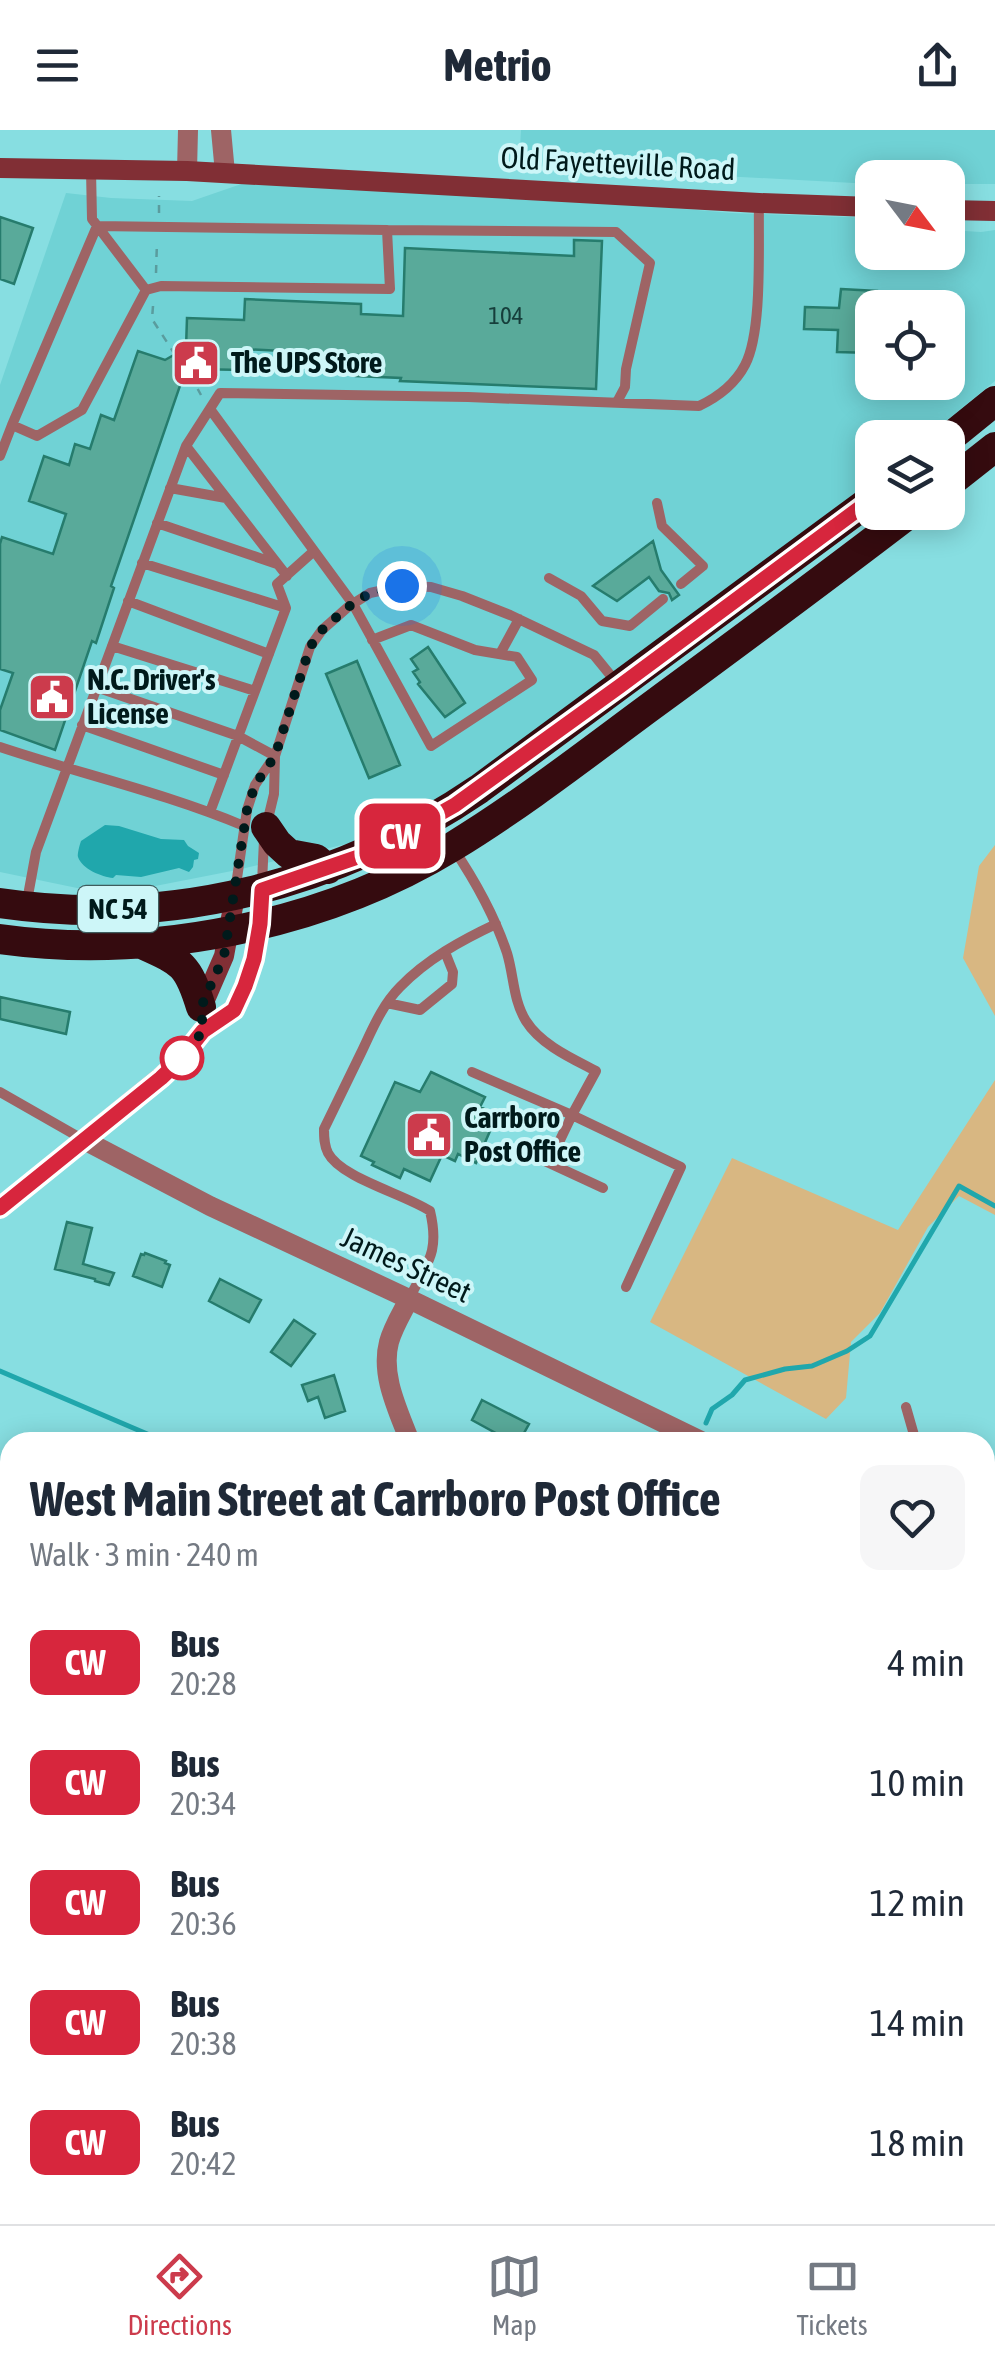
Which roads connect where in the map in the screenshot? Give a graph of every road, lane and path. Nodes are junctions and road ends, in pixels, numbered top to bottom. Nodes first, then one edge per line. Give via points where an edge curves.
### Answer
1 (188, 130) edge
2 (220, 130) edge
3 (0, 168) edge
4 (91, 169) junction
5 (188, 171) junction
6 (225, 173) junction
7 (759, 203) junction
8 (855, 206) edge
9 (965, 210) edge
10 (995, 211) edge
11 (97, 226) junction
12 (387, 230) junction
13 (146, 290) junction
14 (190, 376) dead end
15 (995, 401) edge
16 (616, 402) junction
17 (210, 409) junction
18 (12, 425) junction
19 (965, 425) edge
20 (186, 446) junction
21 (995, 446) edge
22 (0, 456) edge
23 (965, 470) edge
24 (170, 488) junction
25 (226, 498) junction
26 (657, 503) dead end
27 (855, 512) edge
28 (157, 523) junction
29 (887, 530) edge
30 (314, 552) junction
31 (142, 564) junction
32 (278, 564) junction
33 (287, 576) junction
34 (549, 578) dead end
35 (681, 584) dead end
36 (663, 598) dead end
37 (128, 602) junction
38 (353, 604) junction
39 (286, 608) junction
40 (519, 619) junction
41 (372, 640) junction
42 (112, 646) junction
43 (269, 654) junction
44 (500, 654) junction
45 (620, 686) junction
46 (96, 687) junction
47 (255, 692) junction
48 (82, 725) junction
49 (238, 736) junction
50 (0, 747) edge
51 (275, 756) junction
52 (67, 766) junction
53 (224, 776) junction
54 (210, 812) junction
55 (255, 827) junction
56 (452, 847) junction
57 (328, 869) junction
58 (248, 893) junction
59 (13, 905) edge
60 (260, 924) junction
61 (496, 924) junction
62 (230, 930) junction
63 (0, 939) edge
64 (139, 943) junction
65 (444, 952) junction
66 (387, 1003) junction
67 (202, 1019) junction
68 (472, 1072) dead end
69 (0, 1092) edge
70 (572, 1115) junction
71 (84, 1140) junction
72 (522, 1152) dead end
73 (549, 1163) junction
74 (603, 1188) dead end
75 (0, 1208) edge
76 (626, 1287) dead end
77 (409, 1299) junction
78 (906, 1408) dead end
79 (406, 1432) edge
80 (682, 1432) edge
81 (913, 1432) edge

1 - 5 street
2 - 6 street
3 - 4 street, Old Fayetteville Road
4 - 5 street, Old Fayetteville Road
4 - 11 lane
5 - 6 street, Old Fayetteville Road
6 - 7 street, Old Fayetteville Road
7 - 8 street, Old Fayetteville Road
7 - 16 lane via 753,338 738,376 700,406
9 - 10 street
11 - 12 lane
11 - 13 lane
11 - 18 lane
12 - 13 lane via 390,289
12 - 16 lane via 616,232 650,263 625,387
13 - 18 lane via 82,410 37,436
14 - 17 path
15 - 19 highway
16 - 17 lane via 220,392
17 - 20 lane
17 - 30 lane
18 - 22 lane
20 - 24 lane
20 - 25 lane
21 - 23 highway
24 - 25 lane
24 - 28 lane
25 - 32 lane
26 - 35 lane via 662,526 703,566
27 - 45 highway, NC 54
28 - 31 lane
28 - 32 lane
29 - 56 highway, NC 54
30 - 33 lane
30 - 38 lane
31 - 37 lane
31 - 39 lane
32 - 33 lane
33 - 39 lane via 278,584
34 - 36 lane via 581,596 602,621 616,624 630,626
37 - 42 lane
37 - 43 lane
38 - 40 lane via 370,593 431,586
38 - 41 lane
38 - 51 lane via 310,647
39 - 43 lane
40 - 44 lane
40 - 45 lane via 594,655
41 - 44 lane via 411,625
41 - 44 lane via 431,746 532,680 518,656
42 - 46 lane
42 - 47 lane
43 - 47 lane
45 - 57 highway, NC 54 via 455,805
46 - 48 lane
46 - 49 lane
47 - 49 lane
48 - 52 lane
48 - 53 lane
49 - 51 lane
49 - 53 lane
50 - 52 lane
51 - 55 lane via 274,794
51 - 55 lane via 255,785
52 - 54 lane
52 - 59 lane
53 - 54 lane
54 - 55 lane
55 - 57 highway via 289,854 316,858
55 - 58 lane
55 - 58 lane via 262,854
56 - 60 highway, NC 54 via 374,887
56 - 61 lane
57 - 58 highway, NC 54
58 - 59 highway, NC 54 via 143,909
58 - 60 street
58 - 62 street
60 - 62 highway, NC 54
60 - 67 street via 234,1010
61 - 65 lane
61 - 70 lane via 526,1021 596,1071
62 - 64 highway, NC 54
62 - 67 street
63 - 64 highway, NC 54
64 - 67 highway via 184,967
65 - 66 lane
65 - 66 lane via 452,984 420,1010
66 - 77 lane via 324,1141 344,1170 430,1211 435,1248
67 - 71 street via 179,1061
68 - 70 lane
69 - 71 lane
70 - 73 lane
70 - 76 lane via 681,1168
71 - 75 street
71 - 77 street, James Street
72 - 73 lane
73 - 74 lane
77 - 79 street via 388,1345 387,1364
77 - 80 street, James Street
78 - 81 lane

